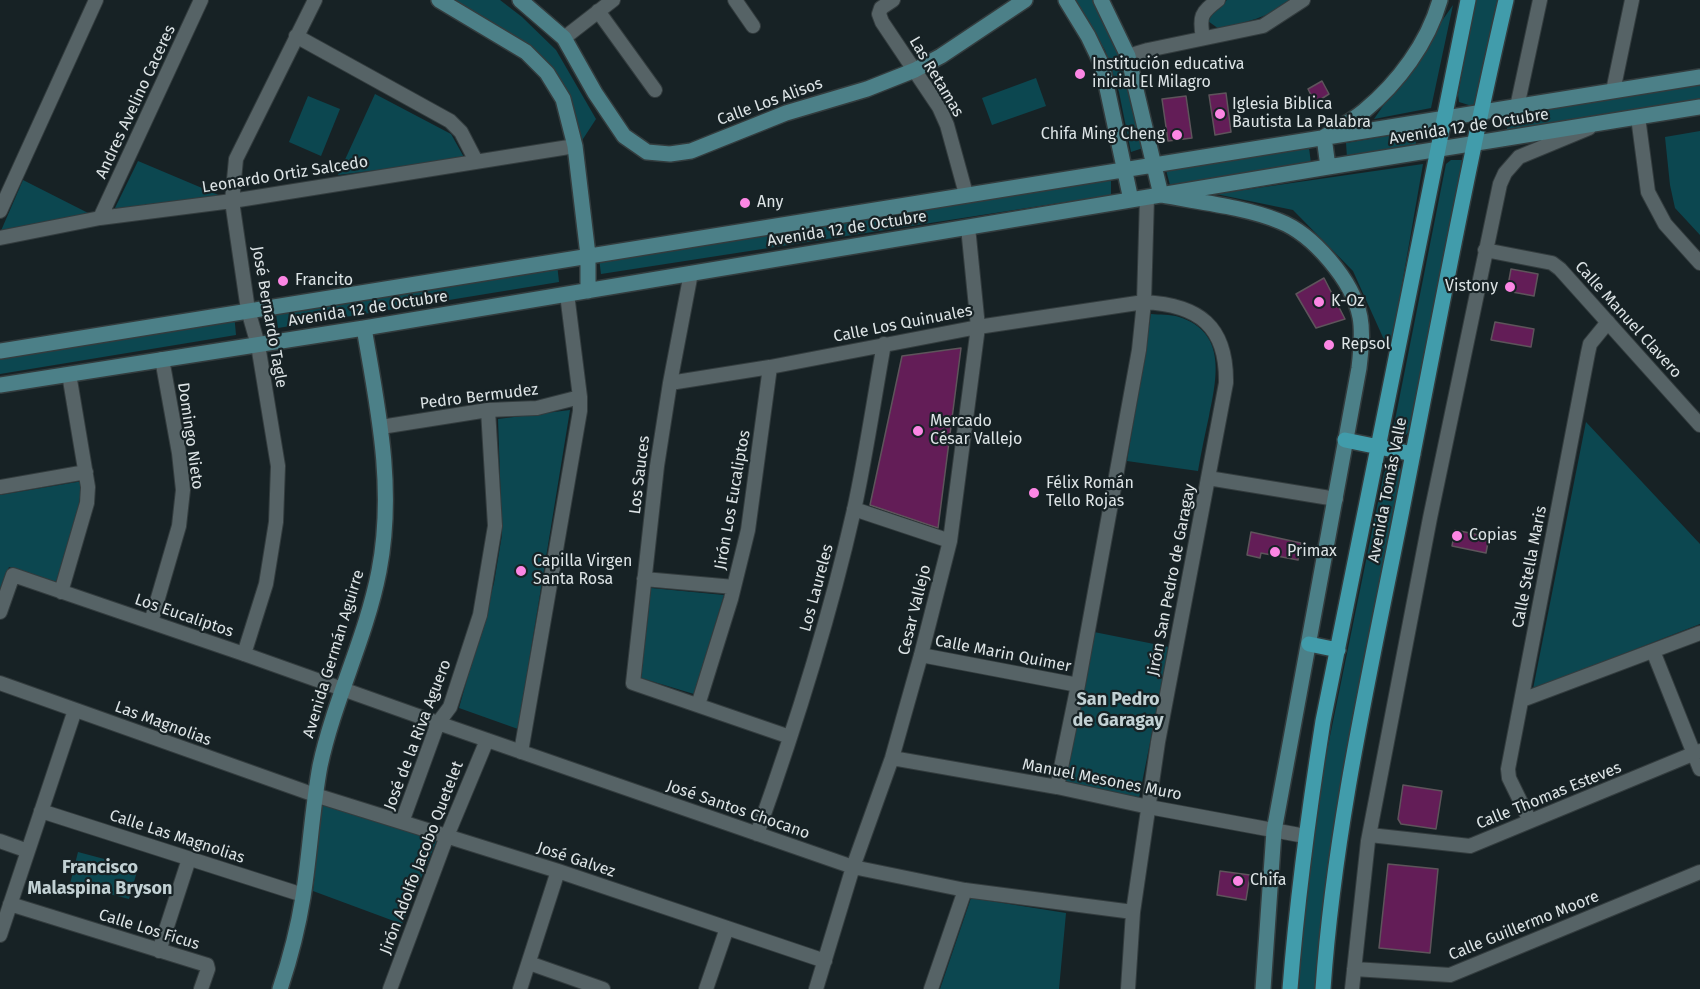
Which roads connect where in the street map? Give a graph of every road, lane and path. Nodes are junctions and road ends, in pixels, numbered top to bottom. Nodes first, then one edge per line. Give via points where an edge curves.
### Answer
1 (96, 0) edge
2 (201, 0) edge
3 (315, 0) edge
4 (439, 0) edge
5 (520, 0) edge
6 (613, 0) edge
7 (735, 0) edge
8 (893, 0) edge
9 (1025, 0) edge
10 (1066, 0) edge
11 (1101, 0) edge
12 (1218, 0) edge
13 (1303, 0) edge
14 (1440, 0) edge
15 (1468, 0) edge
16 (1506, 0) edge
17 (1540, 0) edge
18 (1635, 1) edge
19 (598, 11) junction
20 (753, 26) dead end
21 (296, 36) junction
22 (564, 38) junction
23 (1203, 38) junction
24 (1128, 56) junction
25 (915, 70) junction
26 (1700, 77) edge
27 (655, 90) dead end
28 (1614, 92) junction
29 (1516, 107) junction
30 (1700, 107) edge
31 (1480, 114) junction
32 (1638, 117) junction
33 (1444, 119) junction
34 (1597, 124) junction
35 (1324, 137) junction
36 (1474, 144) junction
37 (575, 146) junction
38 (1438, 150) junction
39 (476, 161) junction
40 (1155, 164) junction
41 (1328, 167) junction
42 (1125, 169) junction
43 (966, 194) junction
44 (1154, 196) junction
45 (1131, 200) junction
46 (232, 201) junction
47 (0, 211) edge
48 (100, 218) junction
49 (968, 227) junction
50 (0, 238) edge
51 (1485, 250) junction
52 (588, 255) junction
53 (1700, 262) edge
54 (691, 273) junction
55 (588, 291) junction
56 (567, 294) junction
57 (1144, 302) junction
58 (248, 310) junction
59 (1608, 322) junction
60 (978, 327) junction
61 (364, 328) junction
62 (884, 344) junction
63 (258, 345) junction
64 (0, 351) edge
65 (162, 359) junction
66 (770, 366) junction
67 (69, 374) junction
68 (670, 383) junction
69 (0, 385) edge
70 (580, 397) junction
71 (488, 410) junction
72 (1700, 424) edge
73 (381, 427) junction
74 (1345, 440) junction
75 (1379, 447) junction
76 (1413, 454) junction
77 (86, 472) junction
78 (1208, 478) junction
79 (0, 487) edge
80 (1335, 499) junction
81 (854, 509) junction
82 (950, 541) junction
83 (644, 579) junction
84 (734, 587) junction
85 (61, 592) junction
86 (0, 612) edge
87 (151, 622) junction
88 (1700, 633) edge
89 (1309, 644) junction
90 (1338, 650) junction
91 (1653, 651) junction
92 (244, 654) junction
93 (921, 655) junction
94 (0, 683) edge
95 (1078, 685) junction
96 (344, 688) junction
97 (1522, 700) junction
98 (698, 705) junction
99 (75, 710) junction
100 (438, 723) junction
101 (790, 737) junction
102 (487, 740) junction
103 (521, 752) junction
104 (1697, 752) edge
105 (892, 758) junction
106 (1700, 769) edge
107 (1057, 787) junction
108 (315, 795) junction
109 (1149, 807) junction
110 (41, 810) junction
111 (1530, 821) junction
112 (402, 822) junction
113 (1274, 831) junction
114 (757, 834) junction
115 (1370, 835) junction
116 (447, 836) junction
117 (1305, 836) junction
118 (0, 841) edge
119 (28, 851) junction
120 (189, 859) junction
121 (853, 867) junction
122 (558, 871) junction
123 (1700, 872) edge
124 (965, 890) junction
125 (303, 895) junction
126 (10, 904) junction
127 (1133, 912) junction
128 (727, 928) junction
129 (0, 935) edge
130 (159, 951) junction
131 (825, 961) junction
132 (529, 963) junction
133 (1354, 969) junction
134 (201, 989) edge
135 (280, 989) edge
136 (390, 989) edge
137 (520, 989) edge
138 (603, 989) edge
139 (706, 989) edge
140 (816, 989) edge
141 (931, 989) edge
142 (1128, 989) edge
143 (1263, 989) edge
144 (1290, 989) edge
145 (1323, 989) edge
146 (1352, 989) edge

1 - 47 street
2 - 48 street, Andres Avelino Caceres
3 - 21 street, José Bernardo Tagle
4 - 37 main road via 537,62 563,99
5 - 22 main road, Calle Los Alisos
6 - 19 street
7 - 20 street
8 - 25 street, Las Retamas via 881,8 879,15
9 - 25 main road, Calle Los Alisos
10 - 42 main road via 1102,65
11 - 24 main road
12 - 23 street via 1202,16
13 - 23 street via 1263,26
14 - 35 main road via 1435,18 1411,62 1364,112
15 - 33 main road, Avenida Tomás Valle
16 - 31 main road, Avenida Tomás Valle
17 - 29 street
18 - 28 street
19 - 22 street
19 - 27 street
21 - 39 street via 450,122 461,132
21 - 46 street, José Bernardo Tagle via 236,159
22 - 25 main road, Calle Los Alisos via 624,136 647,152 691,151 786,113
23 - 24 street
24 - 40 main road
25 - 43 street, Las Retamas via 947,125
26 - 28 main road, Avenida 12 de Octubre
28 - 29 main road, Avenida 12 de Octubre
29 - 31 main road, Avenida 12 de Octubre
30 - 32 main road, Avenida 12 de Octubre
31 - 33 main road, Avenida 12 de Octubre
31 - 36 main road, Avenida Tomás Valle
32 - 34 main road, Avenida 12 de Octubre
32 - 53 street via 1648,192 1665,224
33 - 35 main road, Avenida 12 de Octubre
33 - 38 main road, Avenida Tomás Valle
34 - 36 main road, Avenida 12 de Octubre
34 - 51 street via 1511,164 1500,184
35 - 40 main road, Avenida 12 de Octubre
35 - 41 main road
36 - 38 main road, Avenida 12 de Octubre
36 - 76 main road, Avenida Tomás Valle
37 - 39 street, Leonardo Ortiz Salcedo
37 - 52 main road
38 - 41 main road, Avenida 12 de Octubre
38 - 75 main road, Avenida Tomás Valle
39 - 46 street, Leonardo Ortiz Salcedo
40 - 42 main road, Avenida 12 de Octubre
40 - 44 main road
41 - 44 main road, Avenida 12 de Octubre
42 - 43 main road, Avenida 12 de Octubre
42 - 45 main road
43 - 52 main road, Avenida 12 de Octubre
44 - 45 main road, Avenida 12 de Octubre
44 - 57 street
44 - 74 main road via 1280,221 1302,234 1338,273 1354,295 1361,331 1359,368
45 - 49 main road, Avenida 12 de Octubre
46 - 48 street, Leonardo Ortiz Salcedo
46 - 58 street, José Bernardo Tagle
48 - 50 street, Leonardo Ortiz Salcedo
49 - 54 main road, Avenida 12 de Octubre
49 - 60 street, Cesar Vallejo
51 - 59 street, Calle Manuel Clavero via 1552,263
51 - 115 street
52 - 55 main road
52 - 58 main road, Avenida 12 de Octubre
54 - 55 main road, Avenida 12 de Octubre
54 - 68 street, Los Sauces
55 - 56 main road, Avenida 12 de Octubre
56 - 61 main road, Avenida 12 de Octubre
56 - 70 street
57 - 60 street, Calle Los Quinuales
57 - 78 street, Jirón San Pedro de Garagay via 1171,304 1202,317 1214,329 1222,346 1226,383
57 - 95 street
58 - 63 street, José Bernardo Tagle
58 - 64 main road, Avenida 12 de Octubre
59 - 72 street, Calle Manuel Clavero
59 - 97 street, Calle Stella Maris via 1588,352
60 - 62 street, Calle Los Quinuales
60 - 82 street, Cesar Vallejo
61 - 63 main road, Avenida 12 de Octubre
61 - 73 main road, Avenida Germán Aguirre
62 - 66 street, Calle Los Quinuales
62 - 81 street, Los Laureles
63 - 65 main road, Avenida 12 de Octubre
63 - 92 street, José Bernardo Tagle via 278,466 276,522 266,584
65 - 67 main road, Avenida 12 de Octubre
65 - 87 street, Domingo Nieto via 183,490 179,526
66 - 68 street, Calle Los Quinuales
66 - 84 street, Jirón Los Eucaliptos via 748,530
67 - 69 main road, Avenida 12 de Octubre
67 - 77 street
68 - 83 street, Los Sauces
70 - 71 street, Pedro Bermudez via 537,408
70 - 103 street
71 - 73 street, Pedro Bermudez
71 - 100 street, José de la Riva Aguero via 495,526 480,615 450,707
73 - 96 main road, Avenida Germán Aguirre via 386,482 383,547 373,596
74 - 75 main road
74 - 80 main road
75 - 76 main road
75 - 90 main road, Avenida Tomás Valle
76 - 145 main road, Avenida Tomás Valle via 1353,757 1335,870
77 - 79 street
77 - 85 street via 87,503
78 - 80 street
78 - 109 street, Jirón San Pedro de Garagay
80 - 89 main road
81 - 82 street
81 - 101 street, Los Laureles via 826,622
82 - 93 street, Cesar Vallejo
83 - 84 street
83 - 98 street, Los Sauces via 633,683
84 - 98 street, Jirón Los Eucaliptos
85 - 86 street, Los Eucaliptos via 13,575
85 - 87 street, Los Eucaliptos
87 - 92 street, Los Eucaliptos
88 - 91 street
89 - 90 main road
89 - 113 main road
90 - 117 main road, Avenida Tomás Valle
91 - 97 street
91 - 104 street
92 - 96 street, Los Eucaliptos
93 - 95 street, Calle Marin Quimer
93 - 105 street, Cesar Vallejo
94 - 99 street, Las Magnolias
95 - 107 street
96 - 100 street, José Santos Chocano
96 - 108 main road, Avenida Germán Aguirre
97 - 111 street, Calle Stella Maris via 1508,769
98 - 101 street
99 - 108 street, Las Magnolias
99 - 110 street
100 - 102 street, José Santos Chocano
100 - 112 street, José de la Riva Aguero
101 - 114 street, Los Laureles
102 - 103 street, José Santos Chocano
102 - 116 street, Jirón Adolfo Jacobo Quetelet
103 - 114 street, José Santos Chocano
104 - 106 street
104 - 111 street, Calle Thomas Esteves
105 - 107 street, Manuel Mesones Muro
105 - 121 street, Cesar Vallejo
107 - 109 street, Manuel Mesones Muro
108 - 112 street, José Galvez
108 - 125 main road, Avenida Germán Aguirre
109 - 113 street, Manuel Mesones Muro
109 - 127 street, Jirón San Pedro de Garagay
110 - 119 street
110 - 120 street, Calle Las Magnolias
111 - 115 street, Calle Thomas Esteves via 1470,846
112 - 116 street, José Galvez
113 - 117 street, Manuel Mesones Muro
113 - 143 main road
114 - 121 street, José Santos Chocano
115 - 133 street
116 - 122 street, José Galvez
116 - 136 street, Jirón Adolfo Jacobo Quetelet
117 - 144 main road, Avenida Tomás Valle
118 - 119 street
119 - 126 street
120 - 125 street, Calle Las Magnolias
120 - 130 street
121 - 124 street, José Santos Chocano
121 - 131 street, Cesar Vallejo
122 - 128 street, José Galvez
122 - 132 street
123 - 133 street, Calle Guillermo Moore via 1450,975
124 - 127 street, José Santos Chocano
124 - 141 street
125 - 135 main road, Avenida Germán Aguirre
126 - 129 street
126 - 130 street, Calle Los Ficus
127 - 142 street, Jirón San Pedro de Garagay
128 - 131 street, José Galvez
128 - 139 street
130 - 134 street, Calle Los Ficus via 208,966
131 - 140 street, Cesar Vallejo
132 - 137 street
132 - 138 street
133 - 146 street

